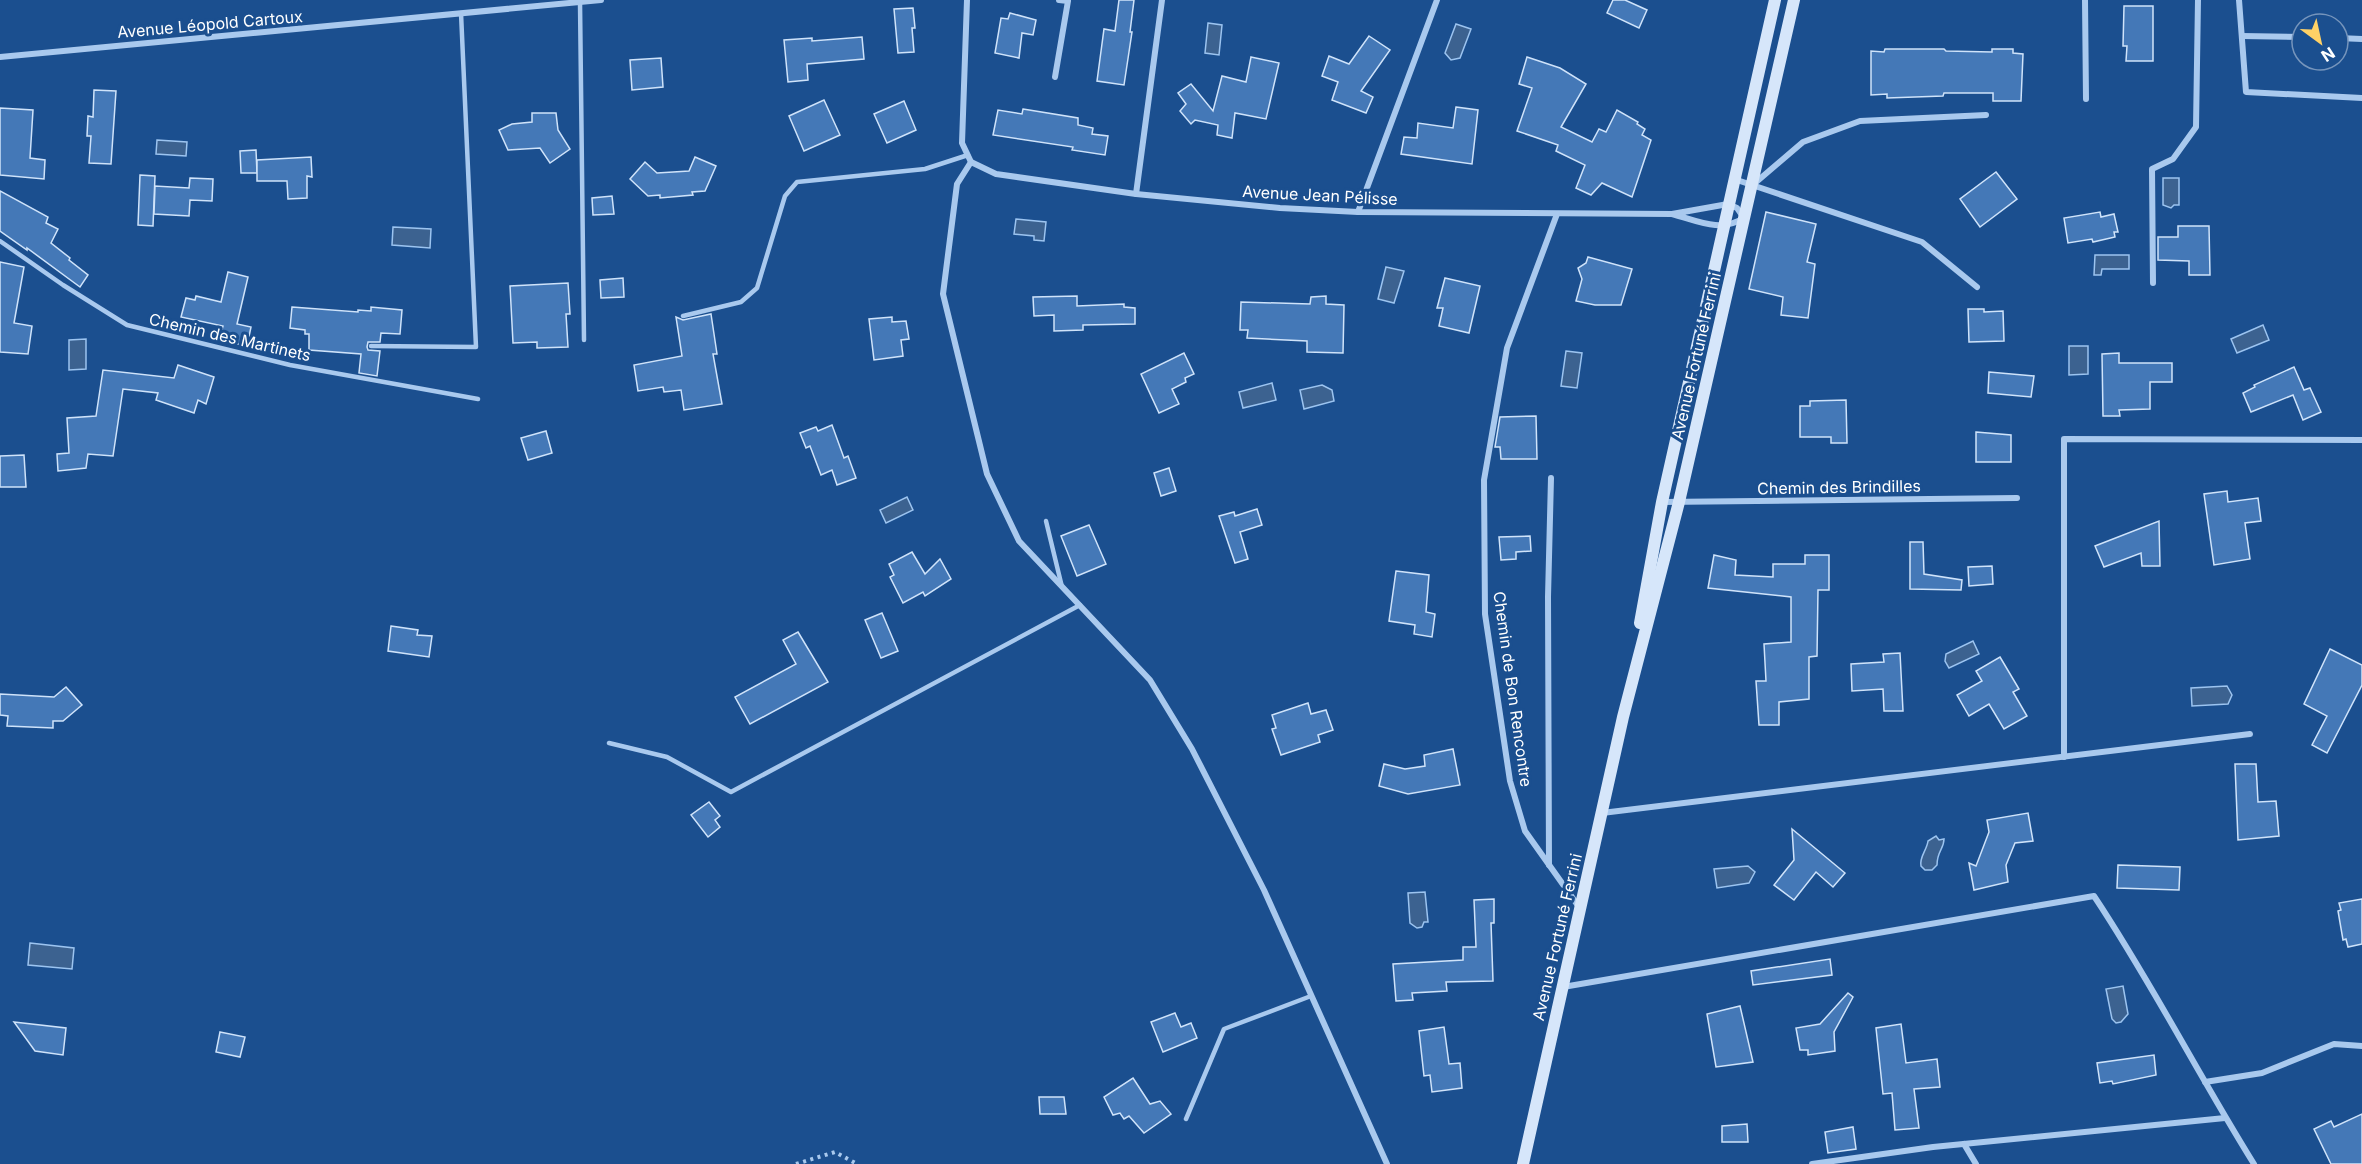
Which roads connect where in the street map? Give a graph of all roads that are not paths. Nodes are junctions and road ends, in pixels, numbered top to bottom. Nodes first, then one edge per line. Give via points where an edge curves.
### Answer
1 (601, 0) edge
2 (967, 0) edge
3 (1059, 0) edge
4 (1162, 0) edge
5 (1437, 0) edge
6 (1775, 0) edge
7 (1794, 0) edge
8 (2085, 0) edge
9 (2198, 0) edge
10 (2239, 0) edge
11 (580, 2) junction
12 (461, 13) junction
13 (2242, 36) junction
14 (2290, 37) edge
15 (0, 57) edge
16 (1055, 77) dead end
17 (2362, 98) edge
18 (2086, 99) dead end
19 (1986, 115) dead end
20 (970, 158) junction
21 (1734, 179) junction
22 (1752, 185) junction
23 (1136, 194) junction
24 (1728, 204) junction
25 (1358, 212) junction
26 (1557, 214) junction
27 (1672, 214) junction
28 (1744, 218) junction
29 (1723, 227) junction
30 (0, 241) edge
31 (2154, 283) dead end
32 (1977, 287) dead end
33 (683, 316) dead end
34 (584, 340) dead end
35 (371, 346) dead end
36 (478, 399) dead end
37 (2362, 440) edge
38 (1551, 478) dead end
39 (2016, 498) dead end
40 (1662, 502) junction
41 (1679, 502) junction
42 (1046, 521) dead end
43 (1062, 586) junction
44 (1080, 605) junction
45 (1623, 717) junction
46 (2250, 734) dead end
47 (609, 743) dead end
48 (2064, 757) junction
49 (1602, 813) junction
50 (1550, 866) junction
51 (1580, 909) junction
52 (1562, 987) junction
53 (1311, 996) junction
54 (2362, 1046) edge
55 (2205, 1082) junction
56 (2225, 1118) junction
57 (1186, 1119) dead end
58 (1964, 1144) junction
59 (1387, 1164) edge
60 (1523, 1164) edge
61 (1812, 1164) edge
62 (1976, 1164) edge
63 (2254, 1164) edge

1 - 11 street, Avenue Léopold Cartoux
2 - 20 street via 962,142
3 - 16 street via 1068,2
4 - 23 street
5 - 25 street
6 - 21 main road, Avenue Fortuné Ferrini
7 - 22 main road, Avenue Fortuné Ferrini
8 - 18 street
9 - 31 street via 2196,127 2173,159 2152,169
10 - 13 street
11 - 12 street, Avenue Léopold Cartoux
11 - 34 lane
12 - 15 street, Avenue Léopold Cartoux
12 - 35 lane via 476,347
13 - 14 street
13 - 17 street via 2246,92
19 - 22 street via 1860,121 1803,142
20 - 23 street, Avenue Jean Pélisse via 996,174
20 - 33 lane via 925,169 797,182 785,196 757,288 741,302
20 - 43 street via 957,183 943,294 987,474 1019,541
21 - 22 street
21 - 24 main road, Avenue Fortuné Ferrini
22 - 28 main road, Avenue Fortuné Ferrini
22 - 32 street via 1922,242
23 - 25 street, Avenue Jean Pélisse
24 - 27 street, Avenue Jean Pélisse
24 - 28 street
24 - 29 main road, Avenue Fortuné Ferrini
25 - 26 street, Avenue Jean Pélisse
26 - 27 street, Avenue Jean Pélisse
26 - 50 street, Chemin de Bon Rencontre via 1508,348 1484,480 1485,614 1510,781 1525,831
27 - 29 street, Avenue Jean Pélisse
28 - 29 street
28 - 41 main road, Avenue Fortuné Ferrini
29 - 40 main road, Avenue Fortuné Ferrini
30 - 36 lane, Chemin des Martinets via 127,325 290,365
37 - 48 street via 2064,439
38 - 50 street
39 - 41 street, Chemin des Brindilles
40 - 41 street, Chemin des Brindilles
40 - 45 main road, Avenue Fortuné Ferrini
41 - 45 main road, Avenue Fortuné Ferrini
42 - 43 lane
43 - 44 street
44 - 47 lane via 731,792 667,757
44 - 53 street via 1150,680 1192,749 1264,890
45 - 49 main road, Avenue Fortuné Ferrini
46 - 48 street
48 - 49 street
49 - 51 main road, Avenue Fortuné Ferrini
50 - 51 street, Chemin de Bon Rencontre
51 - 52 main road, Avenue Fortuné Ferrini
52 - 55 street via 2094,896 2131,951
52 - 60 main road, Avenue Fortuné Ferrini
53 - 57 lane via 1224,1029
53 - 59 street
54 - 55 street via 2334,1044 2262,1073
55 - 56 street
56 - 58 street
56 - 63 street
58 - 61 street
58 - 62 street

